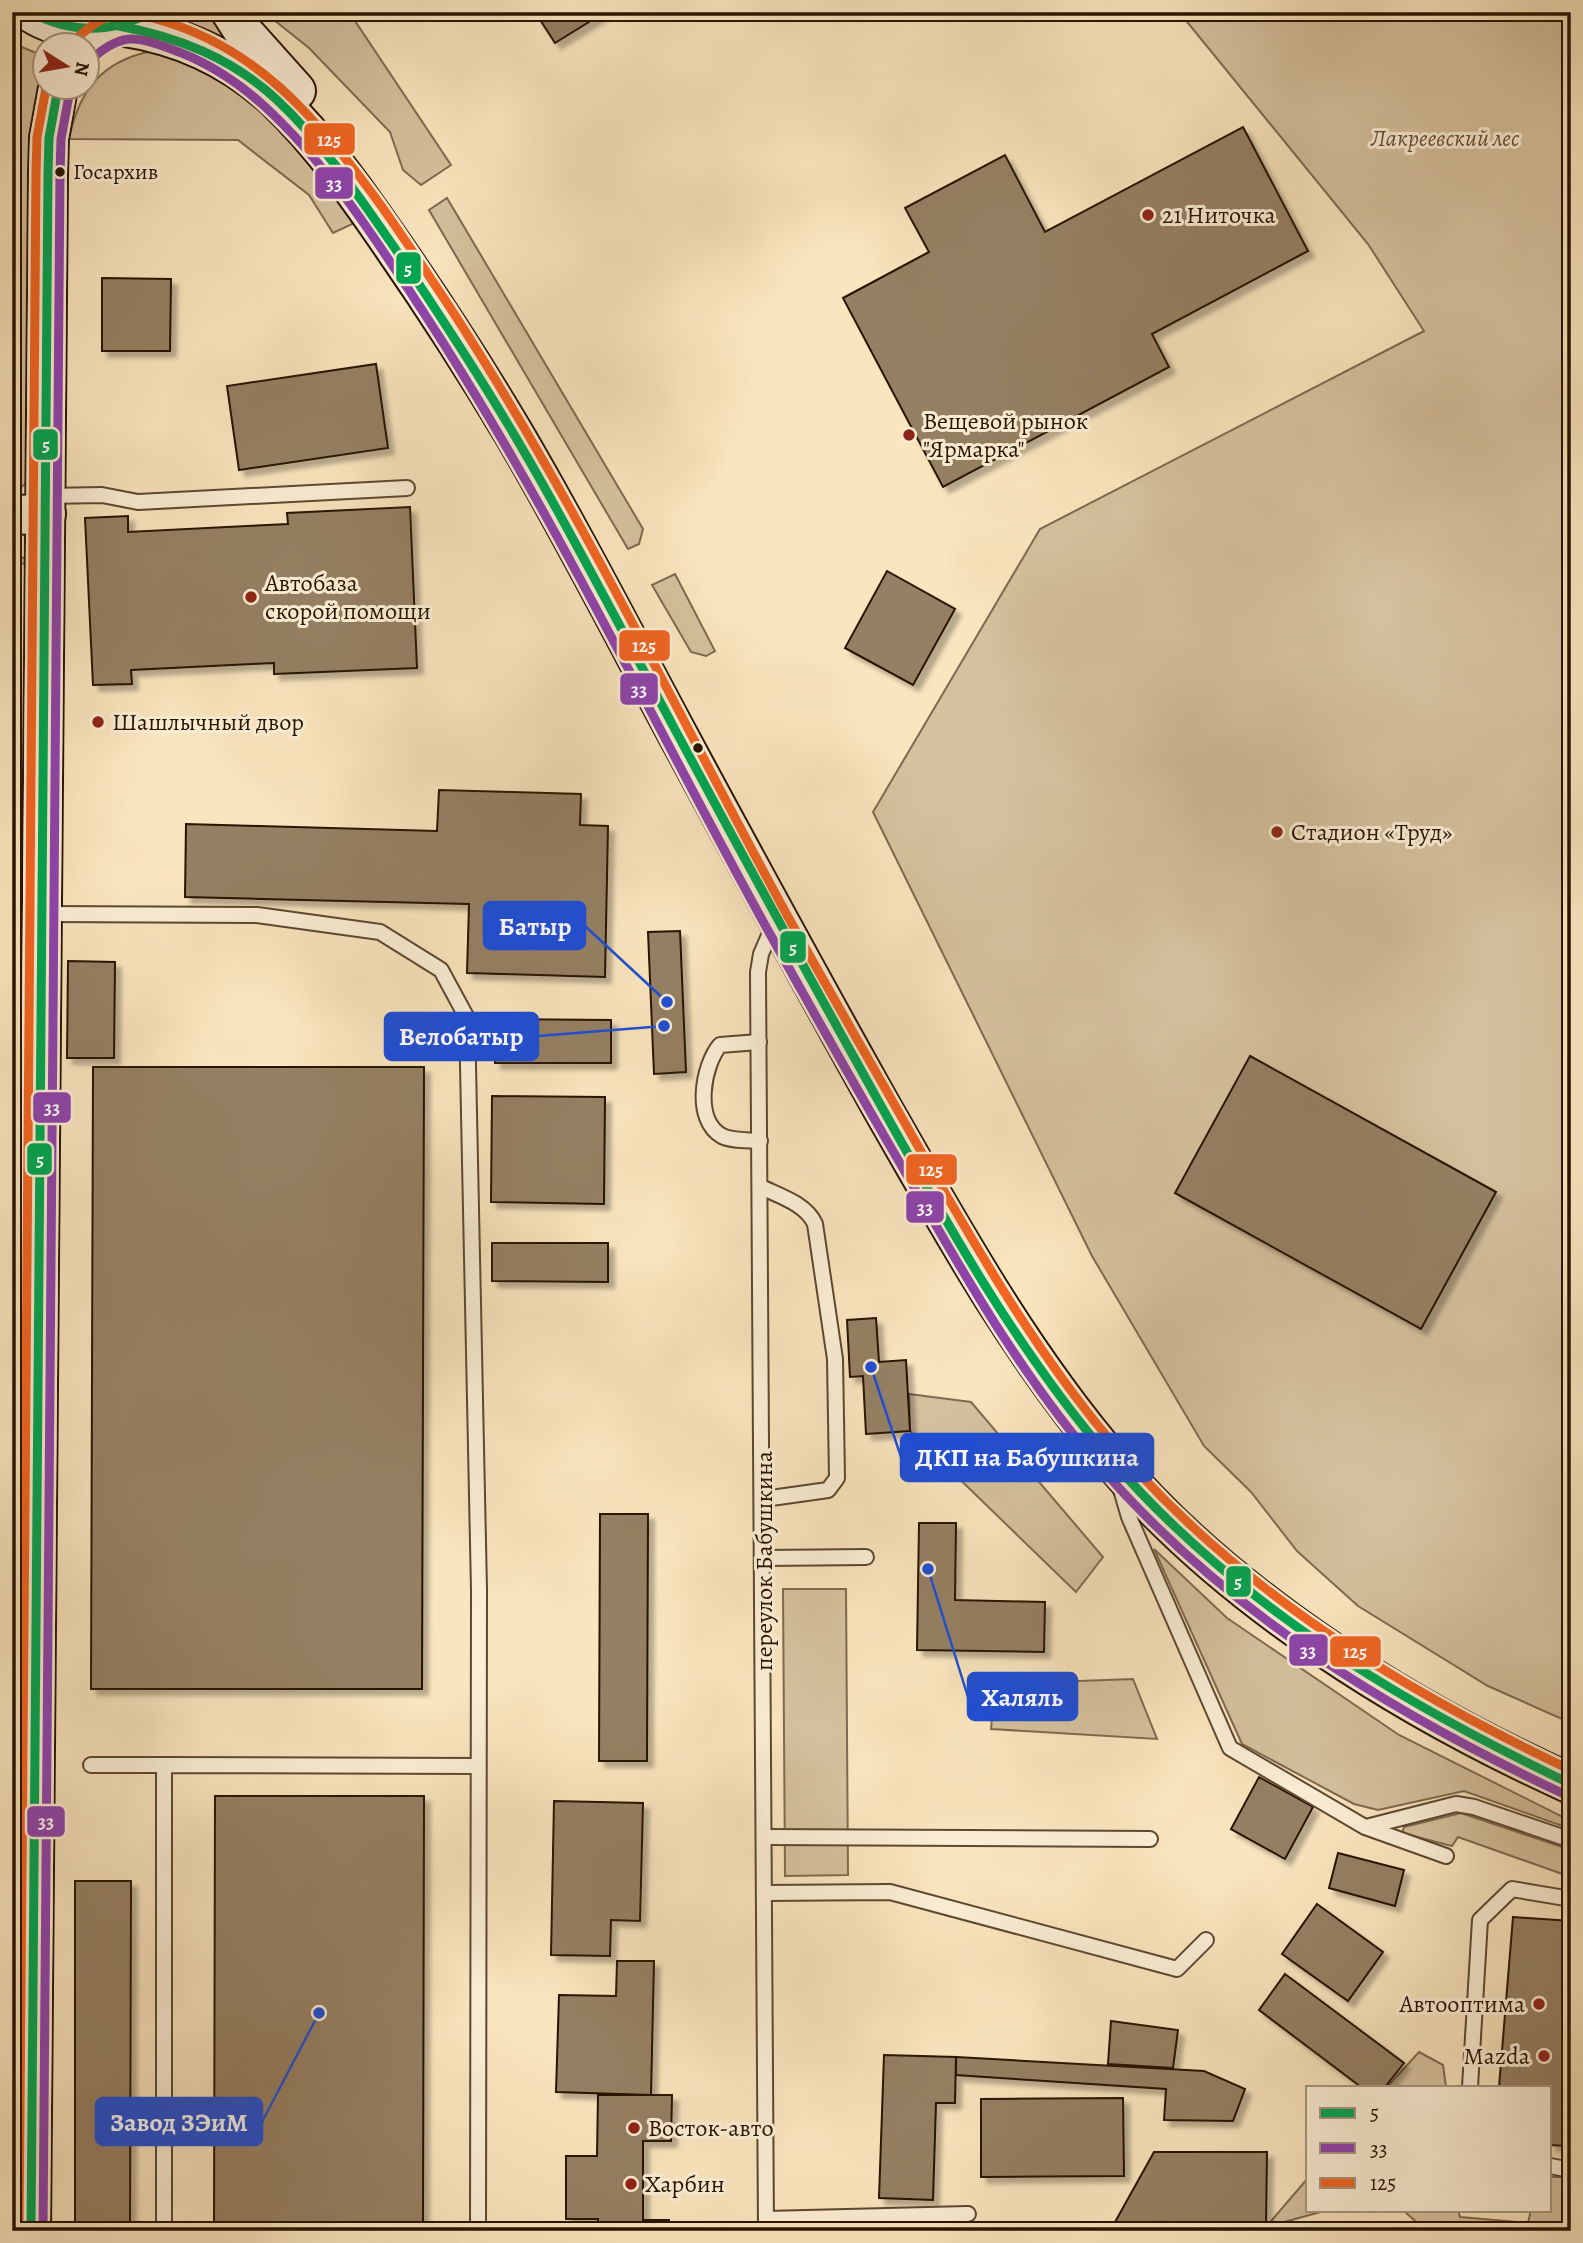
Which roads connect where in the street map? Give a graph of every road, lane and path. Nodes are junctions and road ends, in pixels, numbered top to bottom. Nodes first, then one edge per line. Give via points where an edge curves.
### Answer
1 (30, 12) edge
2 (231, 12) edge
3 (117, 28) edge
4 (55, 102) edge
5 (407, 488) dead end
6 (35, 508) edge
7 (785, 911) junction
8 (27, 914) edge
9 (759, 1042) junction
10 (760, 1141) junction
11 (761, 1187) junction
12 (1113, 1463) junction
13 (764, 1499) junction
14 (866, 1557) dead end
15 (764, 1558) junction
16 (1571, 1756) edge
17 (91, 1765) dead end
18 (164, 1765) junction
19 (478, 1766) junction
20 (1571, 1784) edge
21 (1365, 1827) junction
22 (764, 1836) junction
23 (1150, 1839) dead end
24 (1571, 1840) edge
25 (1446, 1856) dead end
26 (765, 1894) junction
27 (1571, 1899) edge
28 (1206, 1940) dead end
29 (23, 2015) edge
30 (1470, 2086) edge
31 (1552, 2166) edge
32 (1571, 2170) edge
33 (968, 2214) dead end
34 (766, 2225) edge
35 (31, 2231) edge
36 (164, 2231) edge
37 (478, 2231) edge

1 - 3 main road via 60,26
2 - 7 main road via 394,206 485,339 570,480
3 - 7 main road via 180,38 242,71 278,101 339,169 461,344
4 - 6 main road via 49,138
5 - 6 lane via 138,502 102,495
6 - 8 main road
7 - 9 lane, переулок Бабушкина via 767,936 758,972
7 - 12 main road via 970,1262 1042,1371
7 - 16 main road via 868,1037 1039,1325 1096,1405 1150,1466 1209,1524 1289,1590 1435,1684
8 - 19 lane via 257,915 380,933 440,970 467,1018 479,1590
8 - 29 main road
9 - 10 lane, переулок Бабушкина
9 - 10 lane via 720,1045 711,1056 705,1109 710,1127 723,1137
10 - 11 lane, переулок Бабушкина
11 - 13 lane, переулок Бабушкина
11 - 13 lane via 796,1204 815,1224 835,1359 837,1478 828,1490
12 - 20 main road via 1245,1588 1327,1647 1422,1708
12 - 21 lane via 1129,1517 1230,1748
13 - 15 lane, переулок Бабушкина
14 - 15 lane
15 - 22 lane, переулок Бабушкина
17 - 18 lane
18 - 19 lane
18 - 36 lane
19 - 37 lane
21 - 24 lane via 1456,1804
21 - 25 lane
22 - 23 lane
22 - 26 lane, переулок Бабушкина
26 - 28 lane via 890,1892 1177,1969
26 - 34 lane, переулок Бабушкина
27 - 30 lane via 1512,1889 1480,1920
29 - 35 main road
31 - 32 lane
33 - 34 lane

